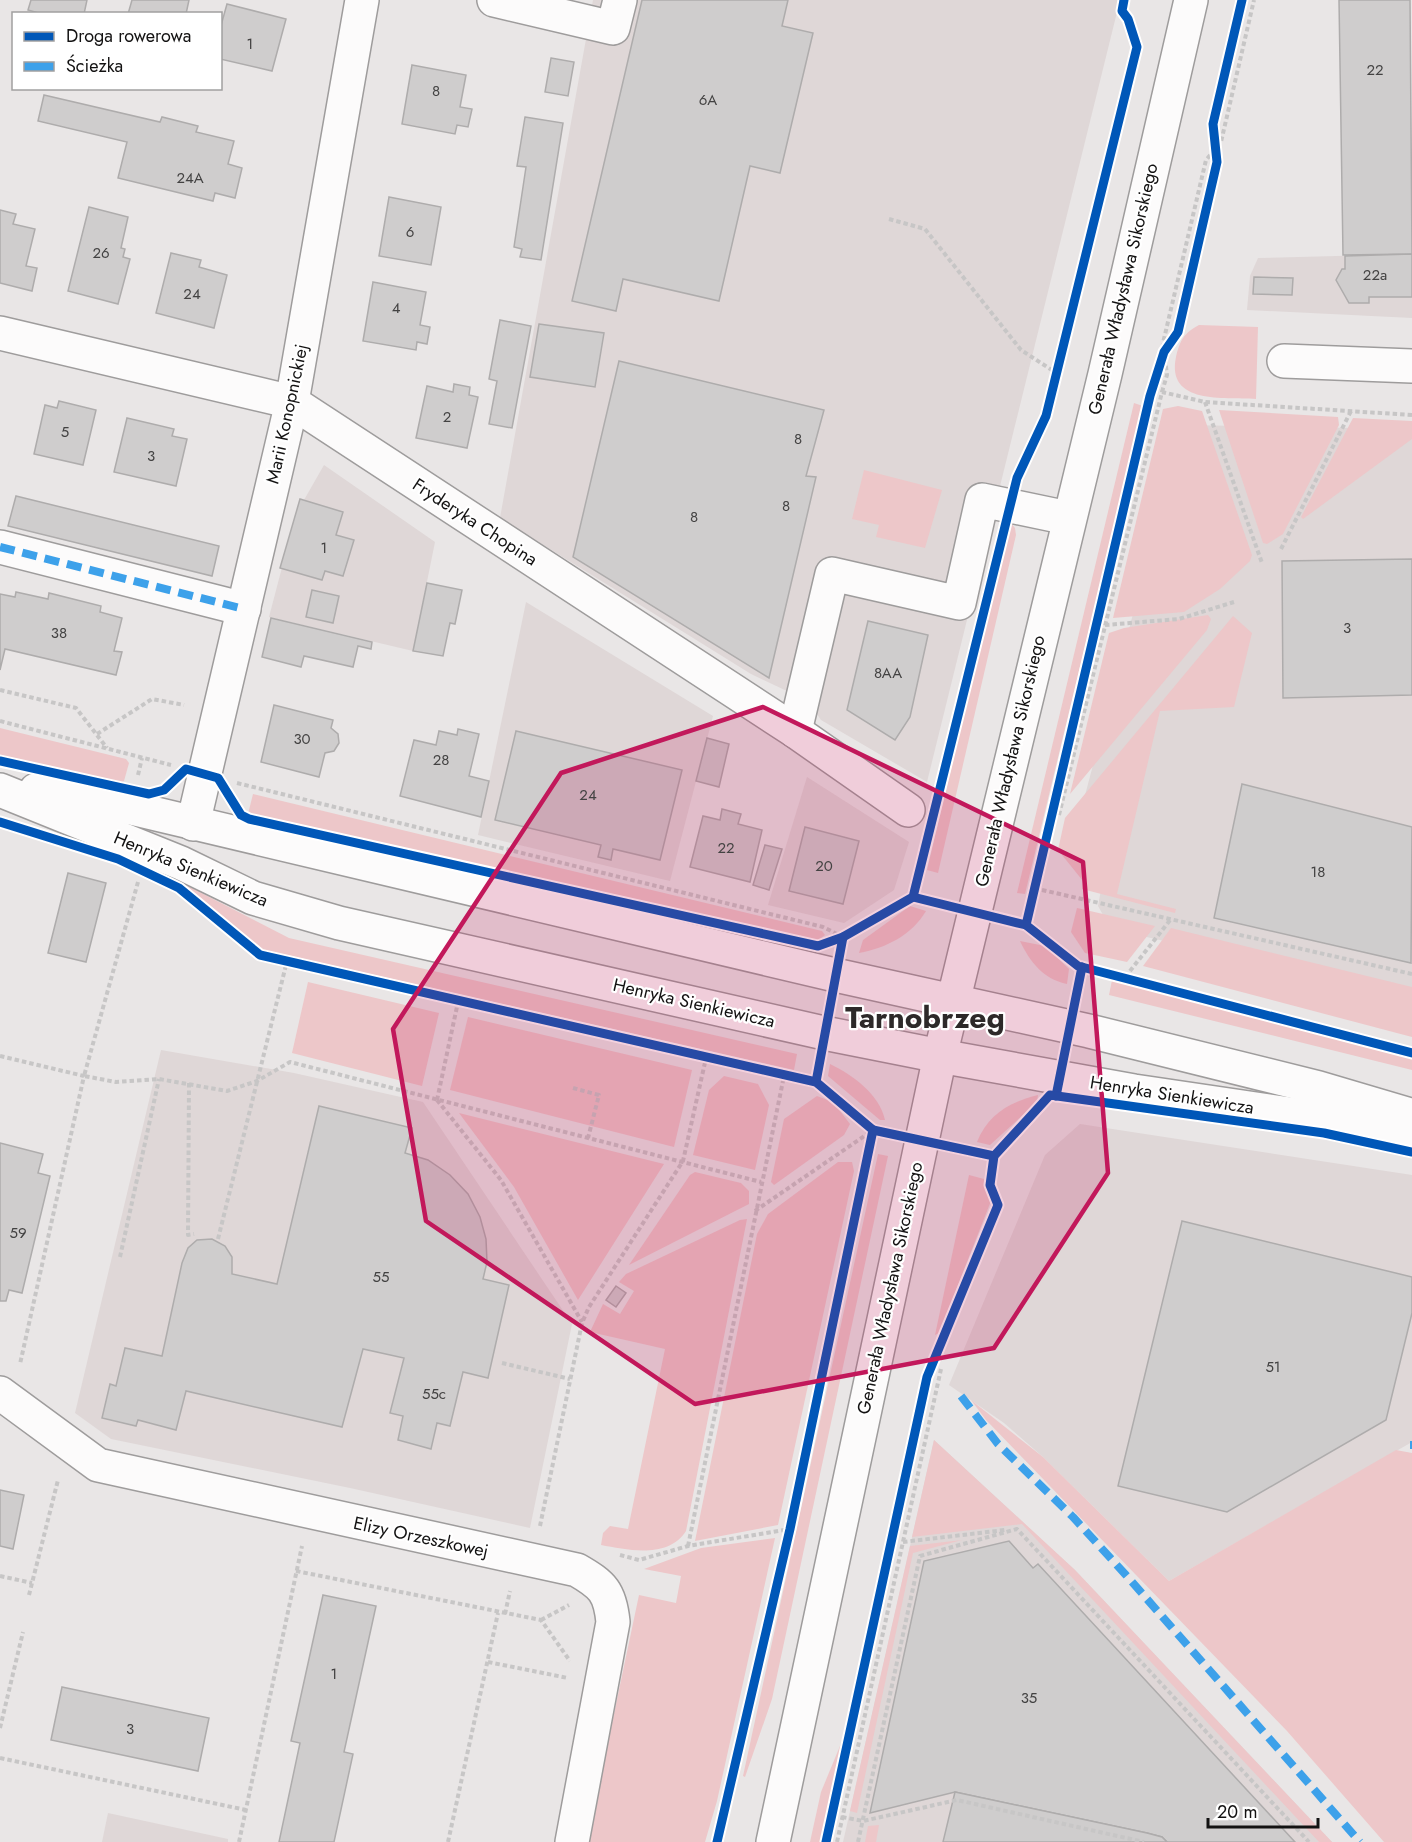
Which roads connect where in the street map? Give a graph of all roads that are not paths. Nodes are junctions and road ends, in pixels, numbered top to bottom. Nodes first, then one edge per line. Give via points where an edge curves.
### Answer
1 (362, 0) edge
2 (494, 0) edge
3 (620, 0) edge
4 (1191, 0) edge
5 (0, 333) edge
6 (1284, 361) dead end
7 (1412, 366) edge
8 (292, 402) junction
9 (1068, 518) junction
10 (0, 547) edge
11 (244, 609) junction
12 (795, 731) junction
13 (0, 784) edge
14 (0, 790) edge
15 (908, 810) dead end
16 (193, 824) junction
17 (954, 1000) junction
18 (940, 1056) junction
19 (1412, 1115) edge
20 (1412, 1132) edge
21 (0, 1393) edge
22 (572, 1842) edge
23 (773, 1842) edge

1 - 8 street, Marii Konopnickiej
2 - 3 street via 614,28
4 - 9 street, Generała Władysława Sikorskiego
5 - 8 street, Fryderyka Chopina
6 - 7 street
8 - 11 street, Marii Konopnickiej
8 - 12 street, Fryderyka Chopina
9 - 12 street via 982,500 959,603 831,574
9 - 17 street, Generała Władysława Sikorskiego
10 - 11 street
11 - 16 street, Marii Konopnickiej
12 - 15 street, Fryderyka Chopina
13 - 16 street, Henryka Sienkiewicza via 131,808
14 - 18 street, Henryka Sienkiewicza via 181,863 253,898 339,923
16 - 17 street, Henryka Sienkiewicza
17 - 18 street, Generała Władysława Sikorskiego
17 - 19 street, Henryka Sienkiewicza via 1319,1088
18 - 20 street, Henryka Sienkiewicza via 1134,1091
18 - 23 street, Generała Władysława Sikorskiego
21 - 22 street, Elizy Orzeszkowej via 98,1465 577,1570 598,1582 611,1599 613,1622

